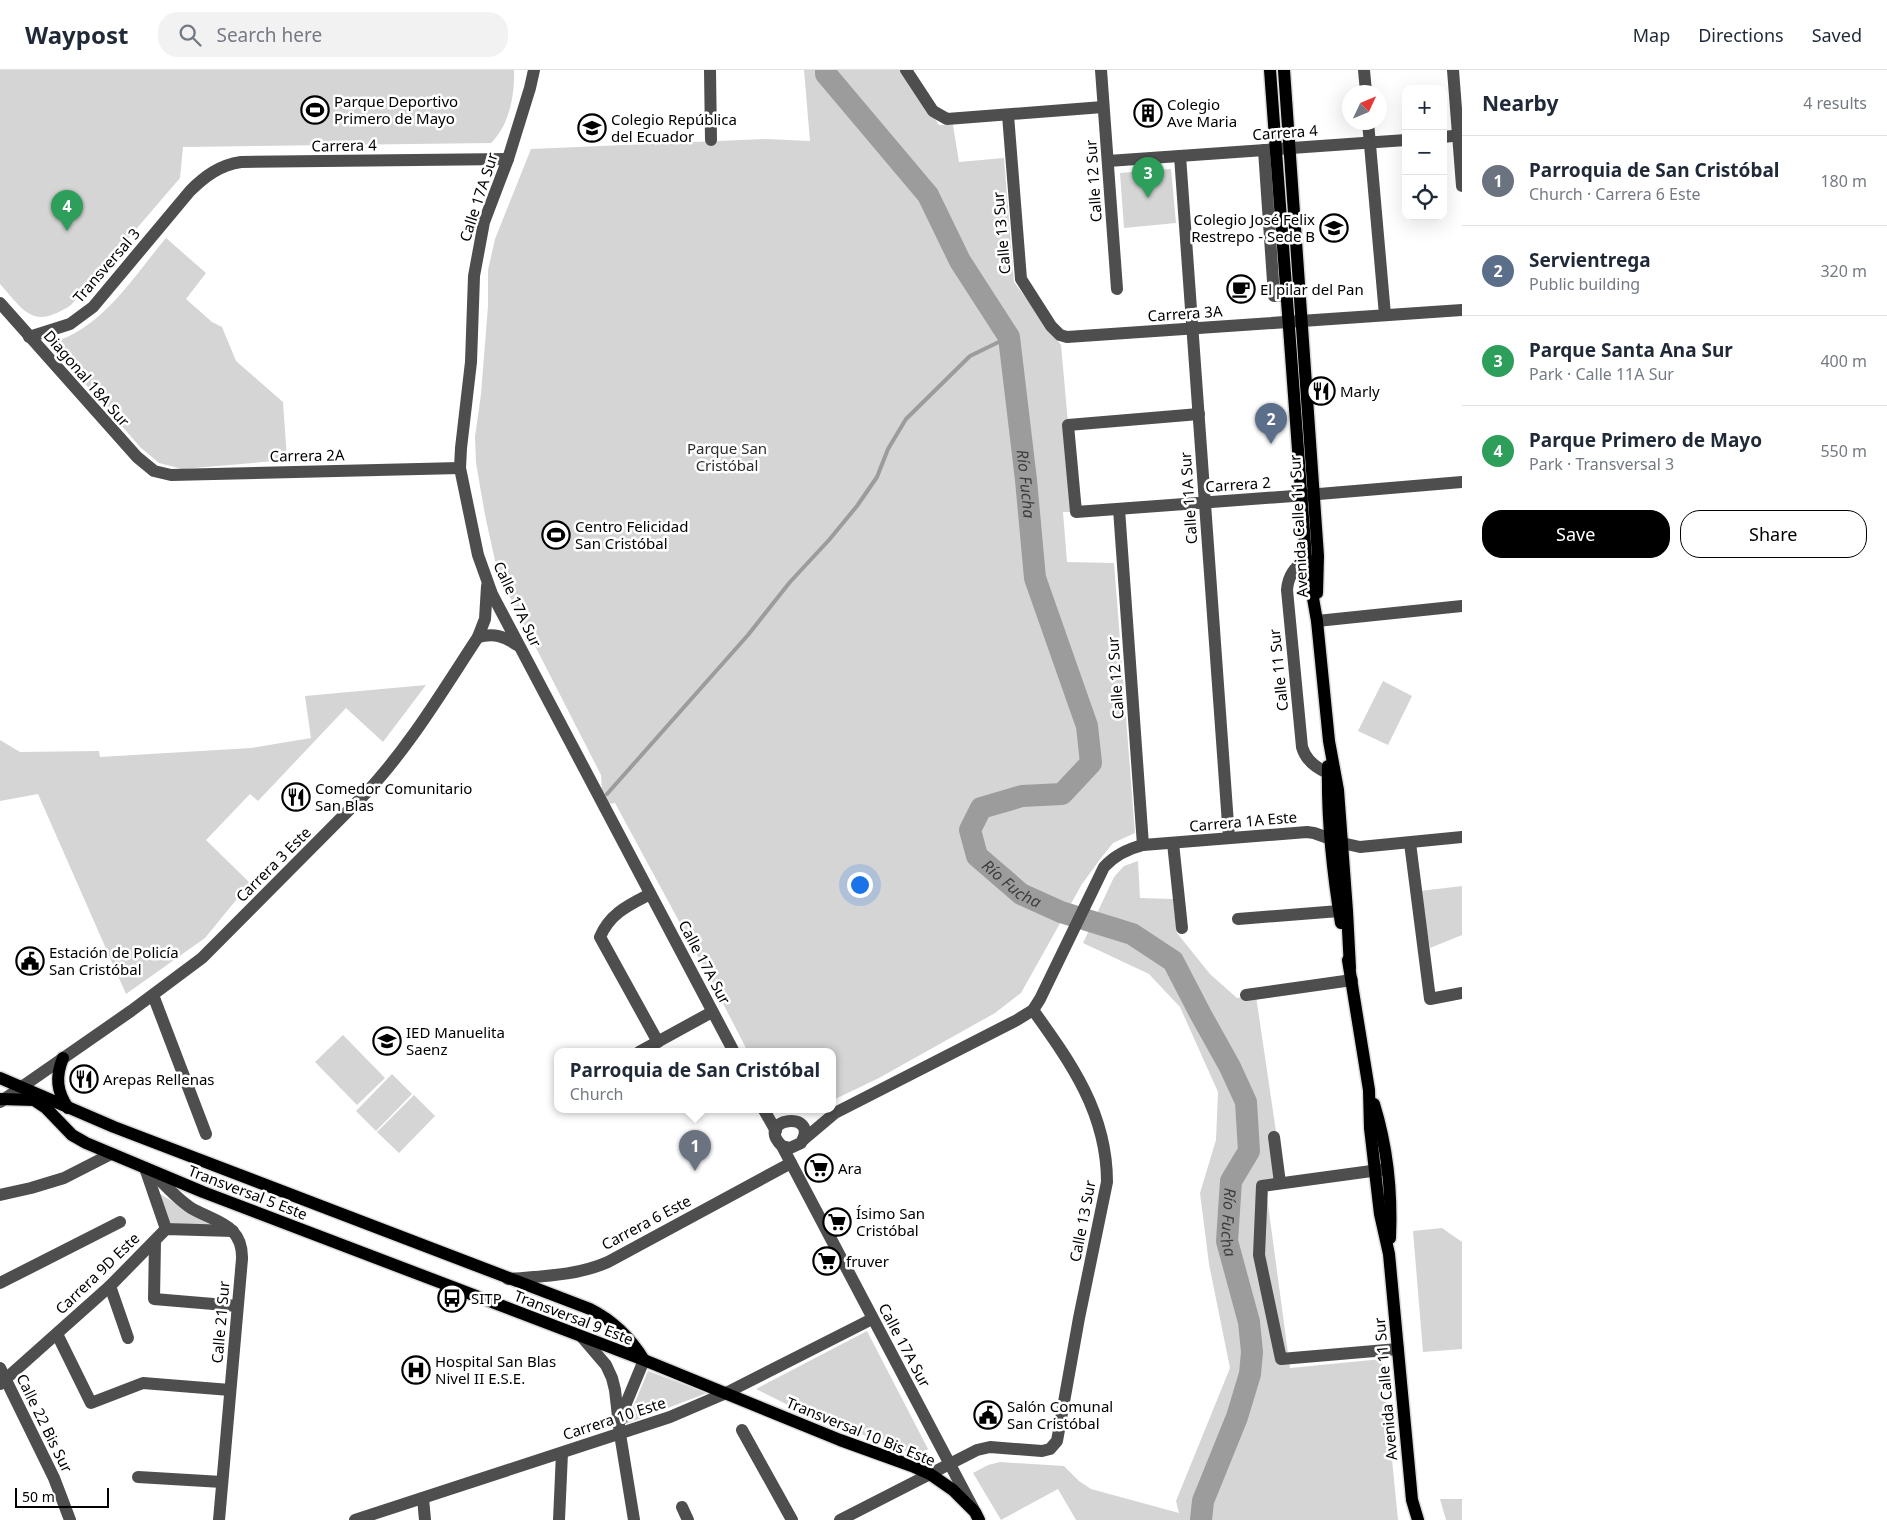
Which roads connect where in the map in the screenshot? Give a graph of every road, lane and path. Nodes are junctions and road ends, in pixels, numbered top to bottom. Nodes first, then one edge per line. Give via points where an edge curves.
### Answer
1 (534, 70) edge
2 (710, 70) edge
3 (906, 70) edge
4 (1101, 70) edge
5 (1270, 70) edge
6 (1284, 70) edge
7 (1364, 70) edge
8 (1453, 70) edge
9 (1365, 85) edge
10 (1104, 107) junction
11 (1008, 115) junction
12 (1369, 130) edge
13 (1460, 136) edge
14 (1447, 137) edge
15 (711, 140) dead end
16 (1402, 140) edge
17 (1370, 142) junction
18 (1289, 148) junction
19 (1269, 150) junction
20 (1180, 156) junction
21 (508, 159) junction
22 (1108, 161) junction
23 (1462, 186) edge
24 (190, 191) joint
25 (1117, 289) dead end
26 (0, 303) edge
27 (1462, 310) edge
28 (1385, 315) junction
29 (1301, 321) junction
30 (1288, 322) junction
31 (1192, 329) junction
32 (1060, 335) joint
33 (30, 337) junction
34 (1199, 414) junction
35 (460, 468) junction
36 (154, 471) joint
37 (1462, 482) edge
38 (1307, 495) junction
39 (1205, 502) junction
40 (1119, 509) junction
41 (1306, 558) junction
42 (487, 581) junction
43 (1462, 606) edge
44 (1317, 621) junction
45 (478, 637) junction
46 (519, 646) junction
47 (1330, 741) junction
48 (1328, 773) junction
49 (1462, 837) edge
50 (1230, 838) junction
51 (1337, 841) junction
52 (1173, 843) junction
53 (1410, 843) junction
54 (1143, 845) junction
55 (650, 894) junction
56 (1339, 912) junction
57 (1238, 919) dead end
58 (1182, 928) dead end
59 (1351, 974) junction
60 (1462, 993) edge
61 (153, 995) junction
62 (1246, 995) dead end
63 (1033, 1010) junction
64 (712, 1012) junction
65 (658, 1042) junction
66 (647, 1048) edge
67 (732, 1048) edge
68 (63, 1058) junction
69 (0, 1078) edge
70 (20, 1088) junction
71 (1, 1100) edge
72 (68, 1108) junction
73 (766, 1113) edge
74 (775, 1113) edge
75 (835, 1114) junction
76 (792, 1122) junction
77 (776, 1131) junction
78 (206, 1134) dead end
79 (1274, 1136) dead end
80 (800, 1143) junction
81 (782, 1146) junction
82 (111, 1154) junction
83 (790, 1163) junction
84 (148, 1169) junction
85 (1381, 1169) junction
86 (1280, 1183) junction
87 (802, 1184) junction
88 (0, 1194) edge
89 (120, 1222) dead end
90 (166, 1229) junction
91 (233, 1231) junction
92 (154, 1241) junction
93 (508, 1279) junction
94 (0, 1283) edge
95 (110, 1286) junction
96 (493, 1303) joint
97 (237, 1306) junction
98 (872, 1319) junction
99 (57, 1334) junction
100 (582, 1337) junction
101 (128, 1338) dead end
102 (1398, 1349) junction
103 (644, 1360) junction
104 (0, 1368) edge
105 (3, 1382) edge
106 (230, 1390) junction
107 (726, 1393) junction
108 (742, 1430) dead end
109 (620, 1434) junction
110 (562, 1453) junction
111 (950, 1464) junction
112 (930, 1474) junction
113 (138, 1477) dead end
114 (222, 1482) junction
115 (423, 1498) junction
116 (1412, 1500) junction
117 (682, 1507) dead end
118 (977, 1516) edge
119 (70, 1520) edge
120 (219, 1520) edge
121 (356, 1520) edge
122 (425, 1520) edge
123 (559, 1520) edge
124 (634, 1520) edge
125 (688, 1520) edge
126 (792, 1520) edge
127 (840, 1520) edge
128 (1412, 1520) edge
129 (1418, 1520) edge

1 - 21 street, Calle 17A Sur
2 - 15 street
3 - 11 street via 936,114 947,119
4 - 10 street, Calle 12 Sur
5 - 19 main road, Avenida Calle 11 Sur
6 - 18 main road, Avenida Calle 11 Sur
7 - 9 street
8 - 13 street
10 - 11 street
10 - 22 street, Calle 12 Sur
11 - 32 street, Calle 13 Sur via 1021,279 1050,326
12 - 17 street
13 - 14 street
13 - 23 street
16 - 17 street, Carrera 4
17 - 18 street, Carrera 4
17 - 28 street
18 - 19 street, Carrera 4
18 - 29 main road, Avenida Calle 11 Sur
19 - 20 street, Carrera 4
19 - 30 main road, Avenida Calle 11 Sur
20 - 22 street, Carrera 4
20 - 31 street, Calle 11A Sur
21 - 24 street, Carrera 4 via 241,162 220,167
21 - 35 street, Calle 17A Sur via 484,222 476,258 471,362
22 - 25 street, Calle 12 Sur
24 - 33 street, Transversal 3 via 93,307 70,324
26 - 33 street, Diagonal 18A Sur
27 - 28 street, Carrera 3A
28 - 29 street, Carrera 3A
29 - 30 street, Carrera 3A
29 - 38 main road, Avenida Calle 11 Sur
30 - 31 street, Carrera 3A
30 - 38 main road, Avenida Calle 11 Sur
31 - 32 street, Carrera 3A
31 - 34 street, Calle 11A Sur
33 - 36 street, Diagonal 18A Sur via 122,442
34 - 39 street, Calle 11A Sur
34 - 40 street, Carrera 2 via 1068,425 1076,512
35 - 36 street, Carrera 2A via 171,475
35 - 42 street, Calle 17A Sur via 478,555
37 - 38 street, Carrera 2
38 - 39 street, Carrera 2
38 - 41 main road, Avenida Calle 11 Sur
38 - 44 main road, Avenida Calle 11 Sur via 1318,556
39 - 40 street, Carrera 2
39 - 50 street, Calle 11A Sur
40 - 54 street, Calle 12 Sur
41 - 44 main road, Avenida Calle 11 Sur
41 - 48 street, Calle 11 Sur via 1292,571 1287,590 1302,748 1317,768
42 - 45 street, Carrera 3 Este via 485,619
42 - 46 street, Calle 17A Sur
43 - 44 street
44 - 47 main road, Avenida Calle 11 Sur
45 - 46 street via 501,636
45 - 61 street, Carrera 3 Este via 410,740 375,783 212,950
46 - 55 street, Calle 17A Sur
47 - 48 main road, Avenida Calle 11 Sur
47 - 51 main road, Avenida Calle 11 Sur via 1338,790
48 - 51 main road, Avenida Calle 11 Sur
49 - 53 street, Carrera 1A Este
50 - 51 street, Carrera 1A Este via 1310,832
50 - 52 street, Carrera 1A Este
51 - 53 street, Carrera 1A Este via 1360,848
51 - 56 main road, Avenida Calle 11 Sur
51 - 59 main road, Avenida Calle 11 Sur
52 - 54 street, Carrera 1A Este
52 - 58 street
53 - 60 street via 1430,1000
54 - 63 street, Carrera 1A Este via 1112,858 1104,867 1047,988
55 - 64 street, Calle 17A Sur
55 - 65 street via 611,918 600,936
56 - 57 street
56 - 59 main road, Avenida Calle 11 Sur
59 - 62 street
59 - 85 main road, Avenida Calle 11 Sur via 1369,1090 1370,1128
61 - 68 street, Carrera 3 Este
61 - 78 street
63 - 75 street
63 - 111 street, Calle 13 Sur via 1088,1096 1100,1128 1107,1182 1057,1441 1042,1451 990,1447
64 - 65 street
64 - 67 street, Calle 17A Sur
65 - 66 street
68 - 70 street, Carrera 3 Este
68 - 72 main road via 58,1084
69 - 70 main road, Transversal 5 Este
70 - 71 street, Carrera 3 Este
70 - 72 main road, Transversal 5 Este
71 - 82 main road, Transversal 5 Este via 34,1100 72,1135
72 - 93 main road, Transversal 5 Este
73 - 77 street
74 - 76 street
75 - 76 street
75 - 80 street
76 - 77 street via 780,1124
76 - 80 street via 803,1130
77 - 81 street
79 - 86 street
80 - 81 street via 790,1148
80 - 87 street, Calle 17A Sur via 797,1162
81 - 83 street, Calle 17A Sur
82 - 84 main road, Transversal 5 Este
82 - 88 street via 64,1178
83 - 87 street, Calle 17A Sur
83 - 93 street, Carrera 6 Este via 601,1265 568,1274
84 - 90 street
84 - 91 street via 192,1208 217,1219
84 - 96 main road, Transversal 5 Este
85 - 86 street
85 - 102 main road, Avenida Calle 11 Sur via 1380,1214 1389,1254
86 - 102 street via 1262,1186 1259,1256 1281,1359
87 - 98 street, Calle 17A Sur
89 - 94 street
90 - 91 street
90 - 92 street, Carrera 9D Este
91 - 97 street, Calle 21 Sur via 242,1246
92 - 95 street, Carrera 9D Este
92 - 97 street via 154,1299
93 - 103 main road, Transversal 9 Este via 602,1315 629,1338
95 - 99 street, Carrera 9D Este
95 - 101 street
96 - 100 main road, Transversal 9 Este
97 - 106 street, Calle 21 Sur
98 - 107 street, Carrera 10 Este
98 - 111 street, Calle 17A Sur
99 - 105 street, Carrera 9D Este
99 - 106 street via 91,1403 143,1383
100 - 103 main road, Transversal 9 Este
100 - 109 street via 612,1378
102 - 116 main road, Avenida Calle 11 Sur
103 - 107 main road, Transversal 9 Este
103 - 109 street via 625,1406
104 - 105 street, Calle 22 Bis Sur
105 - 119 street, Calle 22 Bis Sur via 54,1478
106 - 114 street, Calle 21 Sur
107 - 109 street, Carrera 10 Este
107 - 112 main road, Transversal 10 Bis Este
108 - 126 street
109 - 110 street, Carrera 10 Este
109 - 124 street
110 - 115 street, Carrera 10 Este
110 - 123 street
111 - 112 street
111 - 118 street, Calle 17A Sur
112 - 118 main road, Transversal 10 Bis Este via 953,1490
112 - 127 street
113 - 114 street
114 - 120 street, Calle 21 Sur
115 - 121 street, Carrera 10 Este
115 - 122 street
116 - 128 main road
116 - 129 main road, Avenida Calle 11 Sur
117 - 125 street

